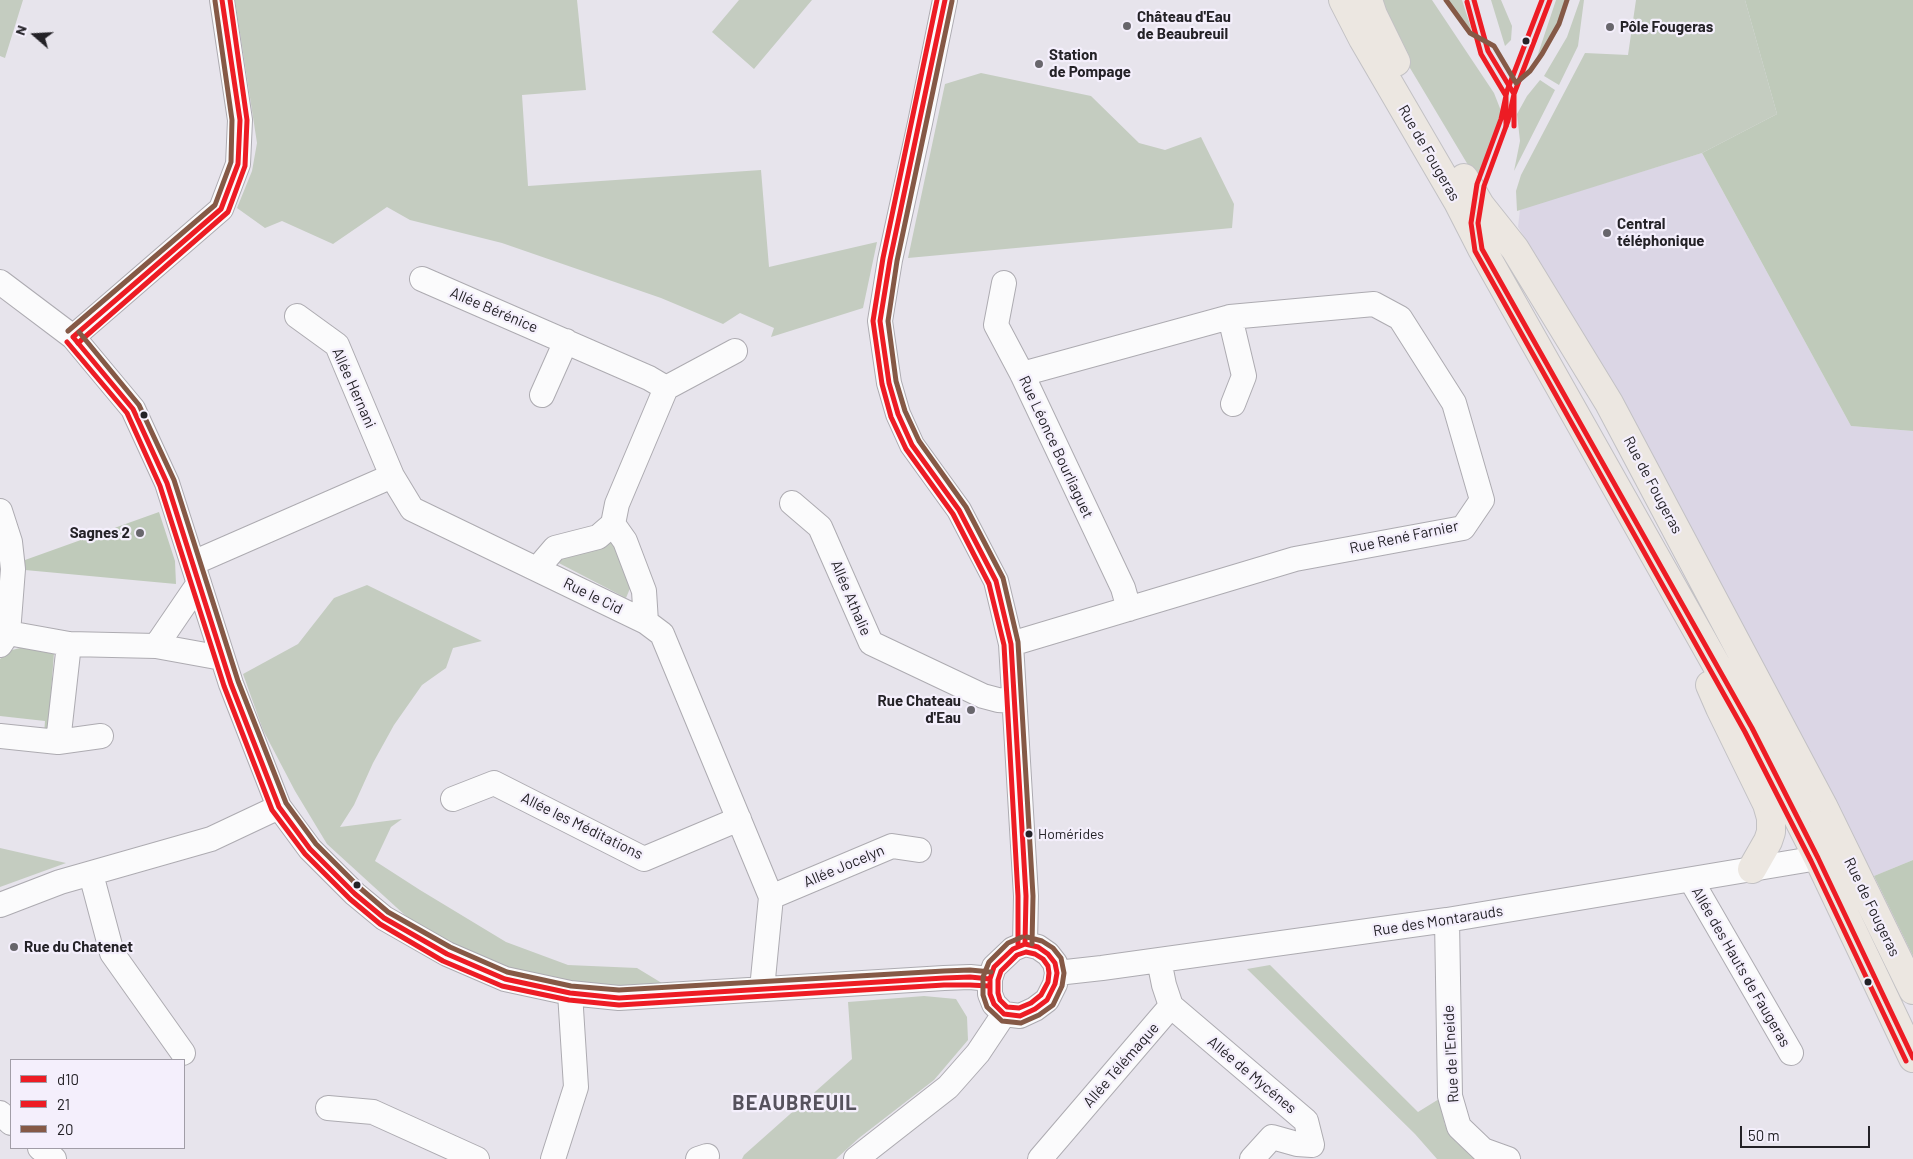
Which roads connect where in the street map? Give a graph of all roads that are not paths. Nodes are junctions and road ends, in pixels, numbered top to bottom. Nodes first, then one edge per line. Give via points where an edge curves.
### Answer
1 (222, 0) edge
2 (944, 0) edge
3 (1343, 0) edge
4 (1368, 0) edge
5 (422, 279) dead end
6 (0, 282) edge
7 (1004, 283) dead end
8 (297, 316) dead end
9 (1230, 317) junction
10 (73, 337) junction
11 (566, 342) junction
12 (735, 351) dead end
13 (1022, 374) junction
14 (666, 388) junction
15 (542, 395) dead end
16 (1233, 404) dead end
17 (392, 476) junction
18 (792, 503) dead end
19 (0, 511) edge
20 (613, 524) junction
21 (537, 569) junction
22 (196, 573) junction
23 (1129, 609) junction
24 (646, 622) junction
25 (1698, 633) junction
26 (4, 639) edge
27 (69, 644) junction
28 (1011, 644) junction
29 (156, 646) junction
30 (222, 658) junction
31 (1014, 701) junction
32 (0, 736) edge
33 (101, 736) dead end
34 (58, 742) junction
35 (453, 799) dead end
36 (279, 807) junction
37 (739, 819) junction
38 (920, 850) dead end
39 (1845, 852) junction
40 (1818, 858) junction
41 (1752, 870) junction
42 (91, 874) junction
43 (1691, 880) junction
44 (771, 897) junction
45 (0, 905) edge
46 (1447, 920) junction
47 (1026, 944) junction
48 (1159, 960) junction
49 (1057, 973) junction
50 (990, 979) junction
51 (762, 990) junction
52 (1913, 990) edge
53 (570, 993) junction
54 (1171, 1006) junction
55 (1004, 1014) junction
56 (183, 1053) dead end
57 (1790, 1053) dead end
58 (1913, 1058) edge
59 (328, 1108) dead end
60 (0, 1113) edge
61 (10, 1122) edge
62 (477, 1159) edge
63 (553, 1159) edge
64 (856, 1159) edge
65 (1040, 1159) edge
66 (1252, 1159) edge
67 (1508, 1159) edge

1 - 10 street via 240,120 238,164 221,210
2 - 28 street via 880,321 889,383 898,414 912,445 958,510 996,581
3 - 25 main road, Rue de Fougeras
4 - 39 main road, Rue de Fougeras via 1389,50 1475,197 1514,249 1609,403
5 - 11 street, Allée Bérénice
6 - 10 street
7 - 13 street, Rue Léonce Bourliaguet via 996,325
8 - 17 street, Allée Hernani via 337,345
9 - 13 street, Rue René Farnier
9 - 16 street via 1244,376
9 - 23 street, Rue René Farnier via 1374,304 1400,318 1454,403 1482,500 1463,528 1295,559
10 - 22 street via 133,409 167,483
11 - 14 street, Allée Bérénice
11 - 15 street
12 - 14 street
13 - 23 street, Rue Léonce Bourliaguet via 1124,588
14 - 20 street via 617,504
17 - 21 street, Rue le Cid via 412,509
17 - 22 street
18 - 31 street, Allée Athalie via 820,527 871,643 983,696
19 - 26 street via 10,542 13,570
20 - 21 street via 598,537 555,548
20 - 24 street via 625,541 644,591
21 - 24 street, Rue le Cid
22 - 29 street
22 - 30 street
23 - 28 street, Rue René Farnier
24 - 37 street, Rue le Cid via 662,634
25 - 40 main road, Rue de Fougeras via 1752,728
25 - 41 main road via 1705,672 1771,818 1768,841
26 - 27 street
27 - 29 street
27 - 34 street
28 - 31 street
29 - 30 street
30 - 36 street
31 - 47 street
32 - 34 street
33 - 34 street
35 - 37 street, Allée les Méditations via 494,783 644,859
36 - 42 street via 211,840
36 - 53 street via 310,849 384,918 447,954 505,979
37 - 44 street, Rue le Cid
38 - 44 street, Allée Jocelyn via 892,846
39 - 40 main road, Rue de Fougeras
39 - 52 main road, Rue de Fougeras
40 - 41 street, Rue des Montarauds
40 - 58 main road, Rue de Fougeras
41 - 43 street, Rue des Montarauds
42 - 45 street
42 - 56 street via 112,953
43 - 46 street, Rue des Montarauds
43 - 57 street, Allée des Hauts de Faugeras
44 - 51 street, Rue le Cid
46 - 48 street, Rue des Montarauds
46 - 67 street, Rue de l'Eneide via 1450,1096 1459,1127 1484,1150
47 - 49 street via 1048,954
47 - 50 street via 1004,956 994,967
48 - 49 street, Rue des Montarauds
48 - 54 street
49 - 55 street via 1047,1000 1020,1016
50 - 51 street via 944,978
50 - 55 street via 990,994
51 - 53 street via 619,998
53 - 63 street via 576,1087
54 - 65 street, Allée Télémaque
54 - 66 street, Allée de Mycénes via 1306,1121 1312,1145 1272,1137
55 - 64 street via 978,1053 948,1086
59 - 62 street via 373,1112
60 - 61 street

